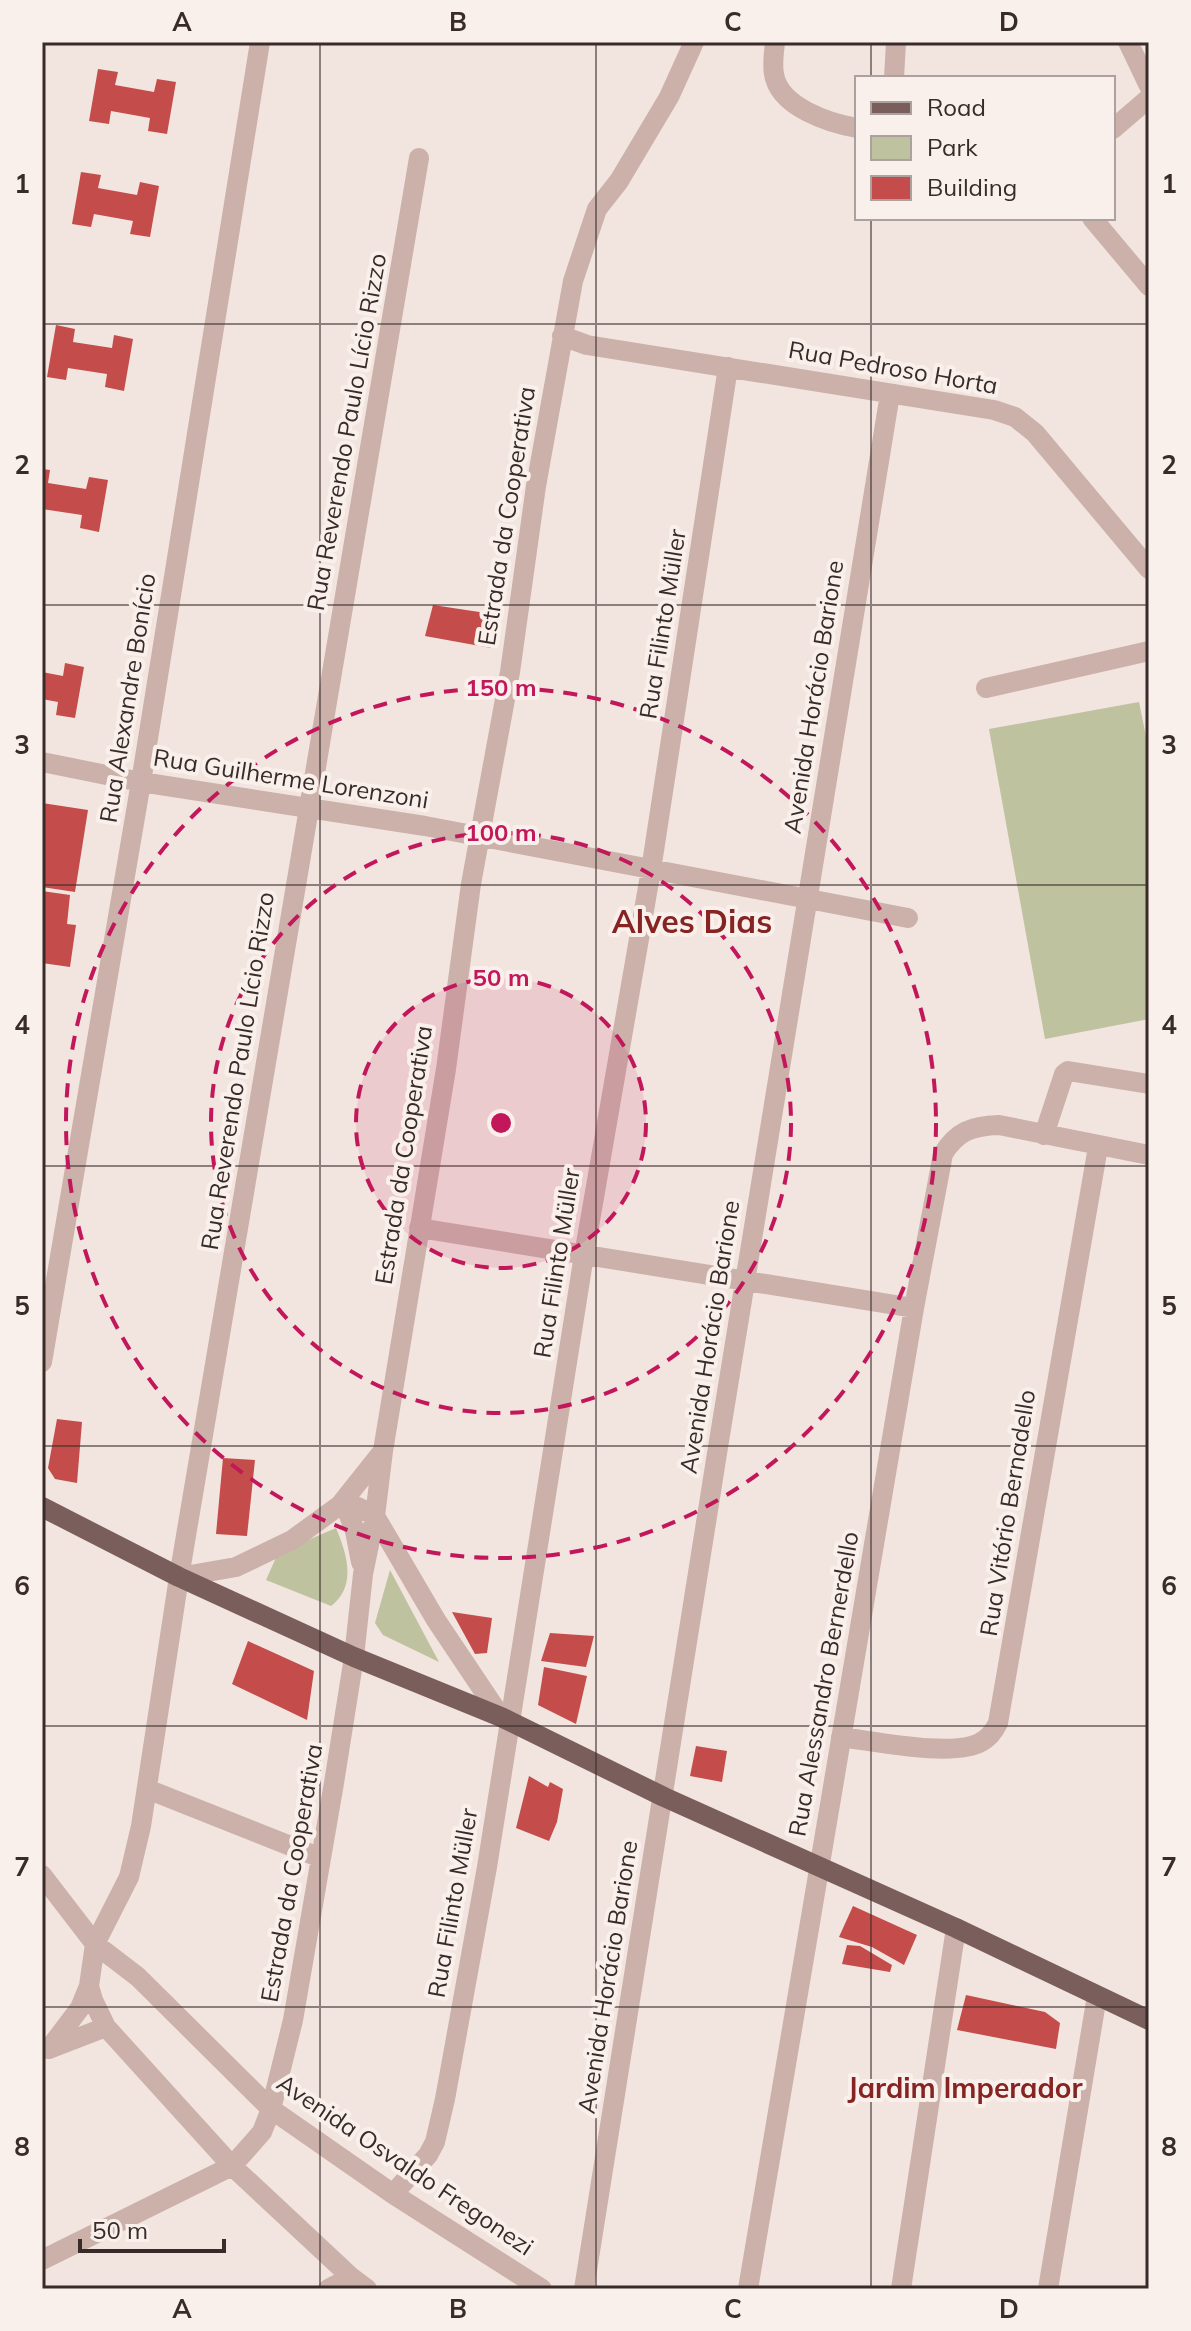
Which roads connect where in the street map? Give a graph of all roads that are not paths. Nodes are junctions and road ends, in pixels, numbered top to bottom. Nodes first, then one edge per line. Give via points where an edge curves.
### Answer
1 (260, 42) edge
2 (694, 42) edge
3 (775, 42) edge
4 (896, 42) edge
5 (1128, 42) edge
6 (894, 76) edge
7 (1149, 86) edge
8 (1149, 98) edge
9 (855, 127) edge
10 (1115, 127) edge
11 (419, 158) dead end
12 (1094, 220) edge
13 (1149, 286) edge
14 (562, 336) junction
15 (728, 367) junction
16 (890, 394) junction
17 (1149, 569) edge
18 (1149, 651) edge
19 (986, 688) dead end
20 (42, 762) edge
21 (141, 782) junction
22 (308, 809) junction
23 (480, 838) junction
24 (651, 870) junction
25 (808, 899) junction
26 (908, 918) dead end
27 (1149, 1084) edge
28 (1044, 1135) junction
29 (1098, 1147) junction
30 (1149, 1155) edge
31 (419, 1228) junction
32 (584, 1255) junction
33 (747, 1281) junction
34 (914, 1308) junction
35 (42, 1362) edge
36 (383, 1451) junction
37 (342, 1505) junction
38 (42, 1507) edge
39 (375, 1516) junction
40 (363, 1574) junction
41 (179, 1577) junction
42 (354, 1657) junction
43 (505, 1720) junction
44 (841, 1737) junction
45 (147, 1789) junction
46 (664, 1797) junction
47 (321, 1858) junction
48 (819, 1868) junction
49 (42, 1875) edge
50 (956, 1928) junction
51 (95, 1944) junction
52 (89, 1986) junction
53 (1097, 1996) junction
54 (1149, 2020) edge
55 (106, 2027) junction
56 (46, 2051) edge
57 (271, 2109) junction
58 (422, 2164) junction
59 (232, 2166) junction
60 (393, 2194) junction
61 (419, 2211) junction
62 (42, 2260) edge
63 (359, 2283) edge
64 (328, 2289) edge
65 (542, 2289) edge
66 (584, 2289) edge
67 (748, 2289) edge
68 (901, 2289) edge
69 (1048, 2289) edge

1 - 21 street, Rua Alexandre Bonício
2 - 14 street, Estrada da Cooperativa via 669,97 597,209 573,281
3 - 9 street via 774,73 780,90 809,112
4 - 6 street
5 - 7 street
8 - 10 street
11 - 22 street, Rua Reverendo Paulo Lício Rizzo
12 - 13 street
14 - 15 street, Rua Pedroso Horta via 587,345
14 - 23 street, Estrada da Cooperativa
15 - 16 street, Rua Pedroso Horta
15 - 24 street, Rua Filinto Müller
16 - 17 street, Rua Pedroso Horta via 1015,417 1054,454
16 - 25 street, Avenida Horácio Barione
18 - 19 street
20 - 21 street, Rua Guilherme Lorenzoni
21 - 22 street, Rua Guilherme Lorenzoni
21 - 35 street, Rua Alexandre Bonício
22 - 23 street, Rua Guilherme Lorenzoni
22 - 41 street, Rua Reverendo Paulo Lício Rizzo
23 - 24 street, Rua Guilherme Lorenzoni
23 - 31 street, Estrada da Cooperativa
24 - 25 street, Rua Guilherme Lorenzoni
24 - 32 street, Rua Filinto Müller
25 - 26 street, Rua Guilherme Lorenzoni
25 - 33 street, Avenida Horácio Barione
27 - 28 street via 1068,1071
28 - 29 street
28 - 34 street, Rua Alessandro Bernerdello via 999,1125 957,1135 943,1154
29 - 30 street
29 - 44 street, Rua Vitório Bernadello via 998,1723 982,1742 948,1750
31 - 32 street
31 - 36 street, Estrada da Cooperativa
32 - 33 street
32 - 43 street, Rua Filinto Müller
33 - 34 street
33 - 46 street, Avenida Horácio Barione
34 - 44 street, Rua Alessandro Bernerdello
36 - 37 street, Estrada da Cooperativa
36 - 39 street, Estrada da Cooperativa
37 - 39 street
37 - 40 street, Estrada da Cooperativa via 355,1531
37 - 41 street via 261,1556 236,1567
38 - 41 main road
39 - 40 street, Estrada da Cooperativa
39 - 43 street via 436,1620
40 - 42 street, Estrada da Cooperativa
41 - 42 main road
41 - 45 street, Rua Reverendo Paulo Lício Rizzo
42 - 43 main road
42 - 47 street, Estrada da Cooperativa
43 - 46 main road
43 - 58 street, Rua Filinto Müller via 445,2099 435,2142
44 - 48 street, Rua Alessandro Bernerdello
45 - 47 street
45 - 51 street, Rua Reverendo Paulo Lício Rizzo via 129,1877
46 - 48 main road
46 - 66 street, Avenida Horácio Barione
47 - 57 street, Estrada da Cooperativa via 293,2020
48 - 50 main road
48 - 67 street, Rua Alessandro Bernerdello
49 - 51 street, Avenida Osvaldo Fregonezi
50 - 53 main road
50 - 68 street
51 - 52 street, Rua Reverendo Paulo Lício Rizzo
51 - 57 street, Avenida Osvaldo Fregonezi via 138,1977
52 - 55 street
52 - 56 street via 80,2008
53 - 54 main road
53 - 69 street
55 - 56 street
55 - 59 street
57 - 59 street, Estrada da Cooperativa via 262,2132
57 - 60 street, Avenida Osvaldo Fregonezi
58 - 60 street, Rua Filinto Müller
58 - 61 street, Rua Filinto Müller
59 - 62 street
59 - 63 street
60 - 61 street, Avenida Osvaldo Fregonezi
61 - 65 street, Avenida Osvaldo Fregonezi
63 - 64 street

